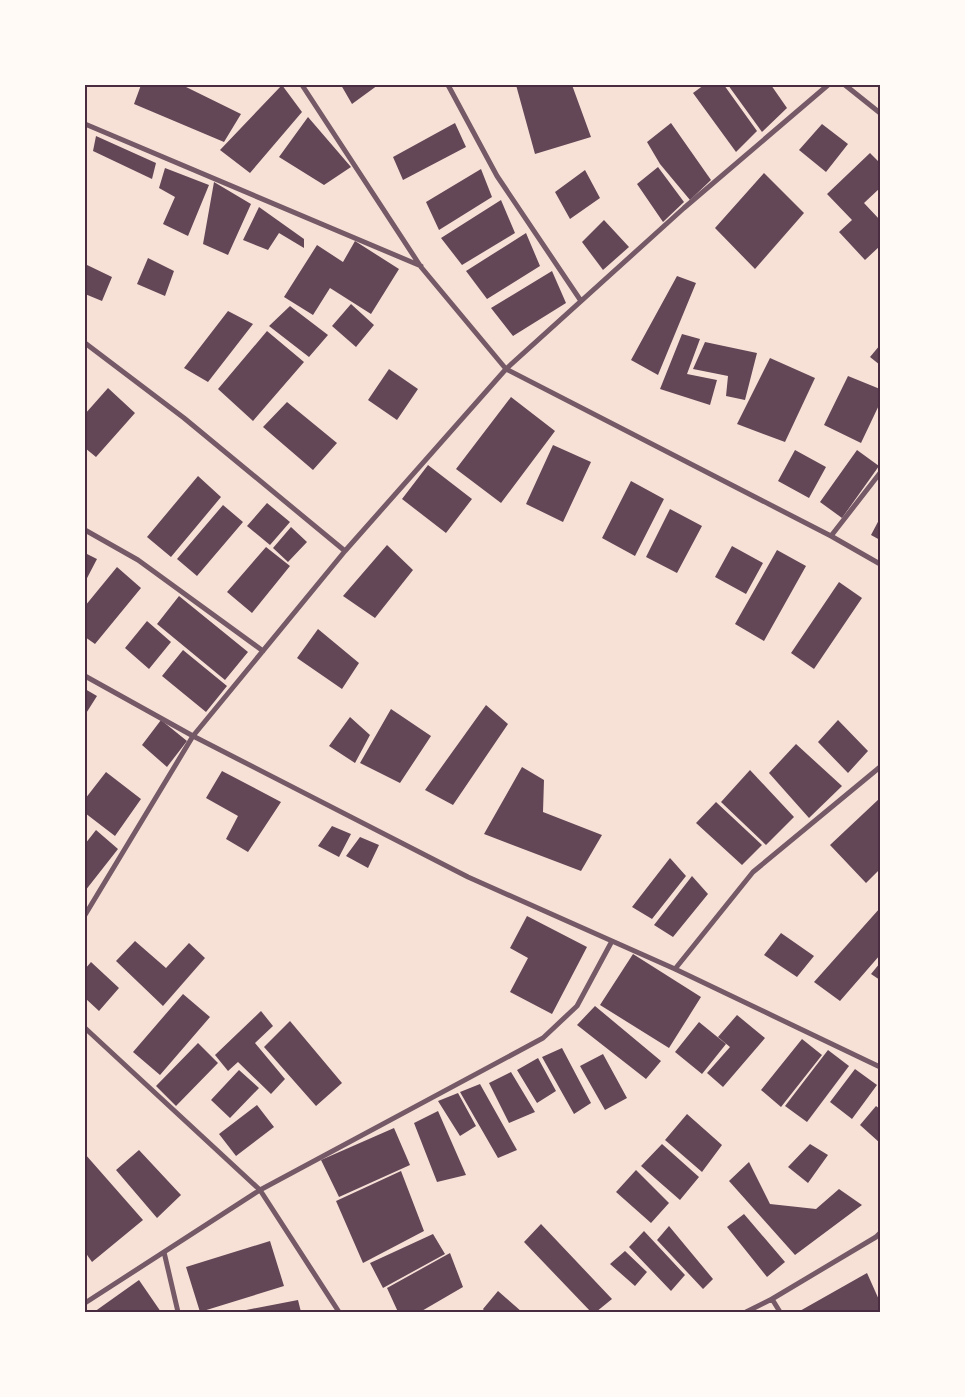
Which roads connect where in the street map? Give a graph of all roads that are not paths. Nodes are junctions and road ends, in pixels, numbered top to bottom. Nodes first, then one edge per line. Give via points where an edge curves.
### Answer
1 (302, 85) edge
2 (448, 85) edge
3 (828, 85) edge
4 (845, 85) edge
5 (880, 113) edge
6 (85, 124) edge
7 (422, 267) junction
8 (580, 302) junction
9 (85, 343) edge
10 (506, 369) junction
11 (880, 473) edge
12 (85, 530) edge
13 (831, 536) junction
14 (345, 551) junction
15 (880, 564) edge
16 (263, 651) junction
17 (85, 676) edge
18 (193, 736) junction
19 (880, 767) edge
20 (85, 915) edge
21 (612, 941) junction
22 (675, 969) junction
23 (85, 1028) edge
24 (880, 1067) edge
25 (260, 1190) junction
26 (880, 1233) edge
27 (164, 1252) junction
28 (772, 1298) junction
29 (85, 1303) edge
30 (178, 1312) edge
31 (340, 1312) edge
32 (746, 1312) edge
33 (780, 1312) edge

1 - 7 street
2 - 8 street via 497,176
3 - 8 street
4 - 5 street
6 - 7 street
7 - 10 street
8 - 10 street
9 - 14 street via 184,418
10 - 13 street
10 - 14 street
11 - 13 street
12 - 16 street via 138,560
13 - 15 street
14 - 16 street
16 - 18 street
17 - 18 street
18 - 20 street
18 - 21 street via 468,877
19 - 22 street via 753,872
21 - 22 street
21 - 25 street via 577,1006 543,1038
22 - 24 street
23 - 25 street
25 - 27 street
25 - 31 street
26 - 28 street
27 - 29 street
27 - 30 street
28 - 32 street
28 - 33 street

